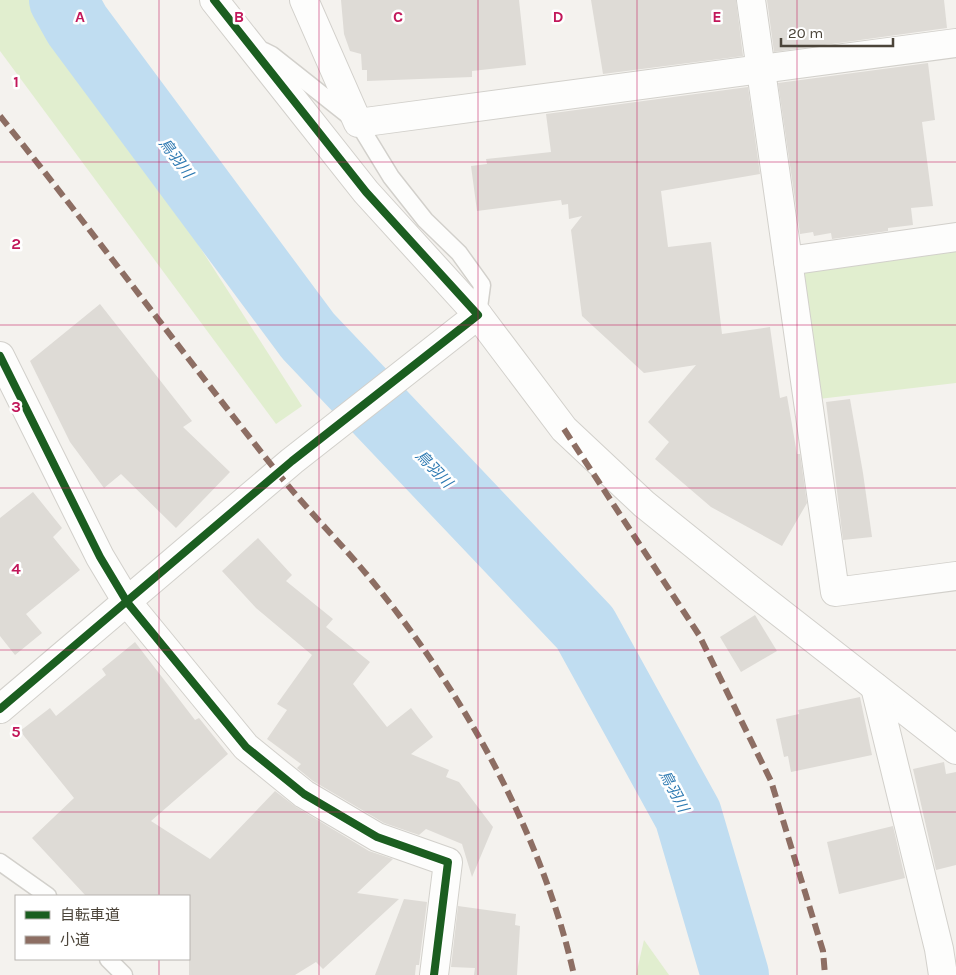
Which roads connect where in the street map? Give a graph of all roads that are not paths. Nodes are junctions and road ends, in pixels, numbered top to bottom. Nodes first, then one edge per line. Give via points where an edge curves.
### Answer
1 (214, 0) edge
2 (304, 0) edge
3 (751, 0) edge
4 (956, 43) edge
5 (250, 44) junction
6 (761, 69) junction
7 (358, 123) junction
8 (956, 237) edge
9 (788, 261) junction
10 (474, 318) junction
11 (0, 356) edge
12 (956, 576) edge
13 (127, 602) junction
14 (875, 687) junction
15 (0, 709) edge
16 (956, 750) edge
17 (0, 862) edge
18 (47, 895) edge
19 (109, 960) edge
20 (124, 975) edge
21 (434, 975) edge
22 (943, 975) edge

1 - 5 street
2 - 7 street
3 - 6 street
4 - 6 street
5 - 7 lane via 272,55
5 - 10 street via 366,192
6 - 7 street
6 - 9 street
7 - 10 lane via 391,177 482,285
8 - 9 street
9 - 12 street via 835,592
10 - 13 street via 292,461
10 - 14 street via 564,429 644,504
11 - 13 street via 100,556
13 - 15 street
13 - 21 street via 246,747 296,788 377,837 448,862
14 - 16 street
14 - 22 street
17 - 18 lane
19 - 20 lane

